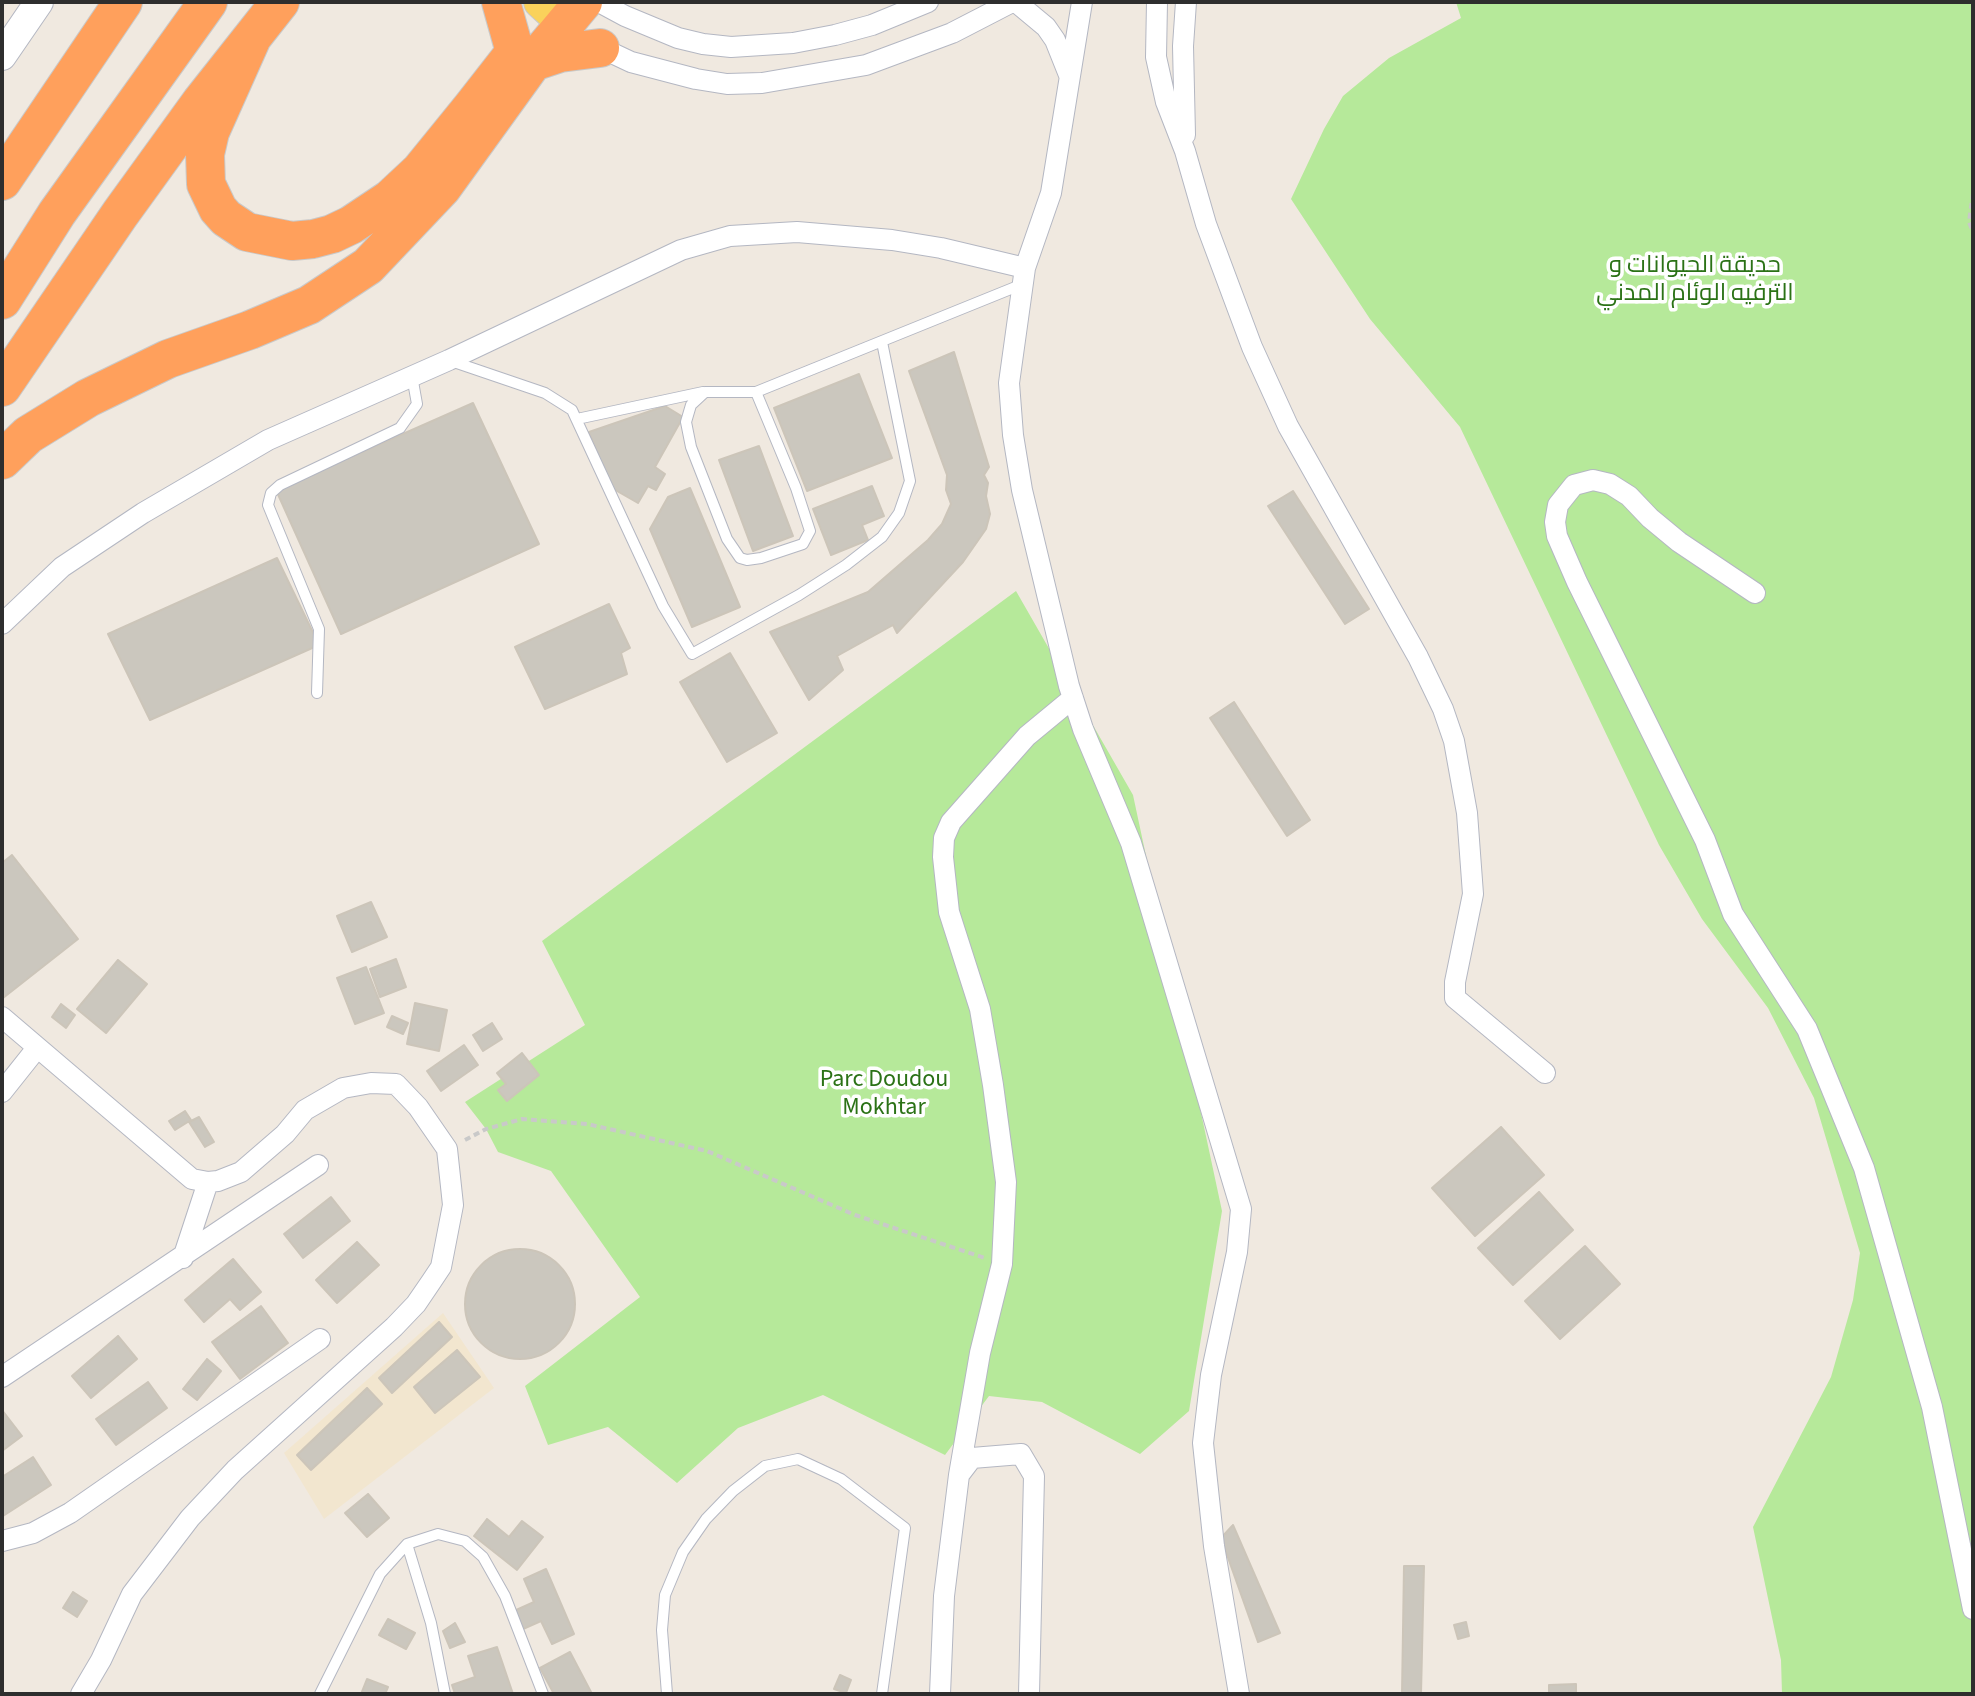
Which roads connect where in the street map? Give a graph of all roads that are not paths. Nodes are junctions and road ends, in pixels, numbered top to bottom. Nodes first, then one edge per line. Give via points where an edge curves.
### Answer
1 (26, 2) edge
2 (39, 2) edge
3 (123, 2) edge
4 (208, 2) edge
5 (280, 2) edge
6 (501, 2) edge
7 (599, 2) edge
8 (928, 2) edge
9 (1014, 2) edge
10 (1082, 2) edge
11 (1157, 2) edge
12 (1186, 2) edge
13 (559, 8) edge
14 (251, 40) junction
15 (7, 48) edge
16 (600, 48) junction
17 (524, 57) junction
18 (1069, 75) junction
19 (1185, 151) junction
20 (2, 181) edge
21 (1024, 276) junction
22 (2, 300) edge
23 (882, 342) junction
24 (449, 360) junction
25 (412, 376) junction
26 (2, 387) edge
27 (705, 392) junction
28 (756, 392) junction
29 (577, 419) junction
30 (2, 460) edge
31 (1755, 593) dead end
32 (2, 624) edge
33 (317, 693) dead end
34 (1073, 698) junction
35 (2, 1017) edge
36 (37, 1048) junction
37 (1545, 1073) dead end
38 (2, 1092) edge
39 (318, 1165) dead end
40 (208, 1182) junction
41 (183, 1258) junction
42 (320, 1339) dead end
43 (2, 1377) edge
44 (959, 1475) junction
45 (2, 1541) edge
46 (407, 1544) junction
47 (1973, 1609) edge
48 (81, 1694) edge
49 (320, 1694) edge
50 (445, 1694) edge
51 (543, 1694) edge
52 (667, 1694) edge
53 (882, 1694) edge
54 (940, 1694) edge
55 (1029, 1694) edge
56 (1239, 1694) edge

1 - 15 street
2 - 15 street
3 - 20 highway
4 - 22 highway via 57,213
5 - 14 highway
6 - 17 highway
7 - 8 street via 678,38 759,47 872,25
9 - 16 street via 952,33 866,65 762,83 696,79
9 - 18 street via 1046,27
10 - 18 street
11 - 19 street via 1160,80
12 - 19 street
13 - 16 street
13 - 17 highway
14 - 17 highway via 210,132 206,184 226,218 247,232 292,241 332,234 390,199
14 - 26 highway via 120,214
16 - 17 highway
17 - 30 highway via 442,188 368,266 309,305 168,359 88,398 28,435
18 - 21 street via 1051,193
19 - 37 street via 1206,224 1269,387 1418,657 1454,741 1467,813 1473,894 1455,998
21 - 23 lane
21 - 24 street via 955,251 892,240 797,232 730,236 649,263
21 - 34 street via 1009,383 1013,435
23 - 28 lane
23 - 29 lane via 910,481 899,513 882,537 846,565 692,654 663,606
24 - 25 street
24 - 29 lane via 545,393 565,403
25 - 32 street via 268,440 154,506 62,567
25 - 33 lane via 417,404 400,428 271,493 268,505 319,629
27 - 28 lane
27 - 28 lane via 687,413 691,447 727,539 747,560 803,544 810,531
27 - 29 lane
31 - 47 street via 1679,542 1610,484 1593,480 1574,485 1558,505 1557,536 1571,569 1705,840 1733,914 1807,1029 1864,1168 1932,1407
34 - 44 street via 1027,736 951,822 944,838 949,912 980,1009 1006,1182 1002,1264
34 - 56 street via 1131,843 1241,1209 1203,1443
35 - 36 street
36 - 38 street
36 - 40 street via 180,1170
39 - 41 street
40 - 41 street
40 - 48 street via 241,1172 305,1110 343,1088 396,1084 447,1149 453,1205 441,1267 394,1327 265,1442 190,1518 132,1594
41 - 43 street
42 - 45 street via 70,1513 33,1533
44 - 54 street via 944,1596
44 - 55 street via 972,1458 1021,1454 1034,1476
46 - 49 lane via 380,1574
46 - 50 lane
46 - 51 lane via 438,1534 465,1541 483,1557 505,1596
52 - 53 lane via 665,1595 683,1552 733,1491 765,1466 798,1459 841,1479 905,1528

